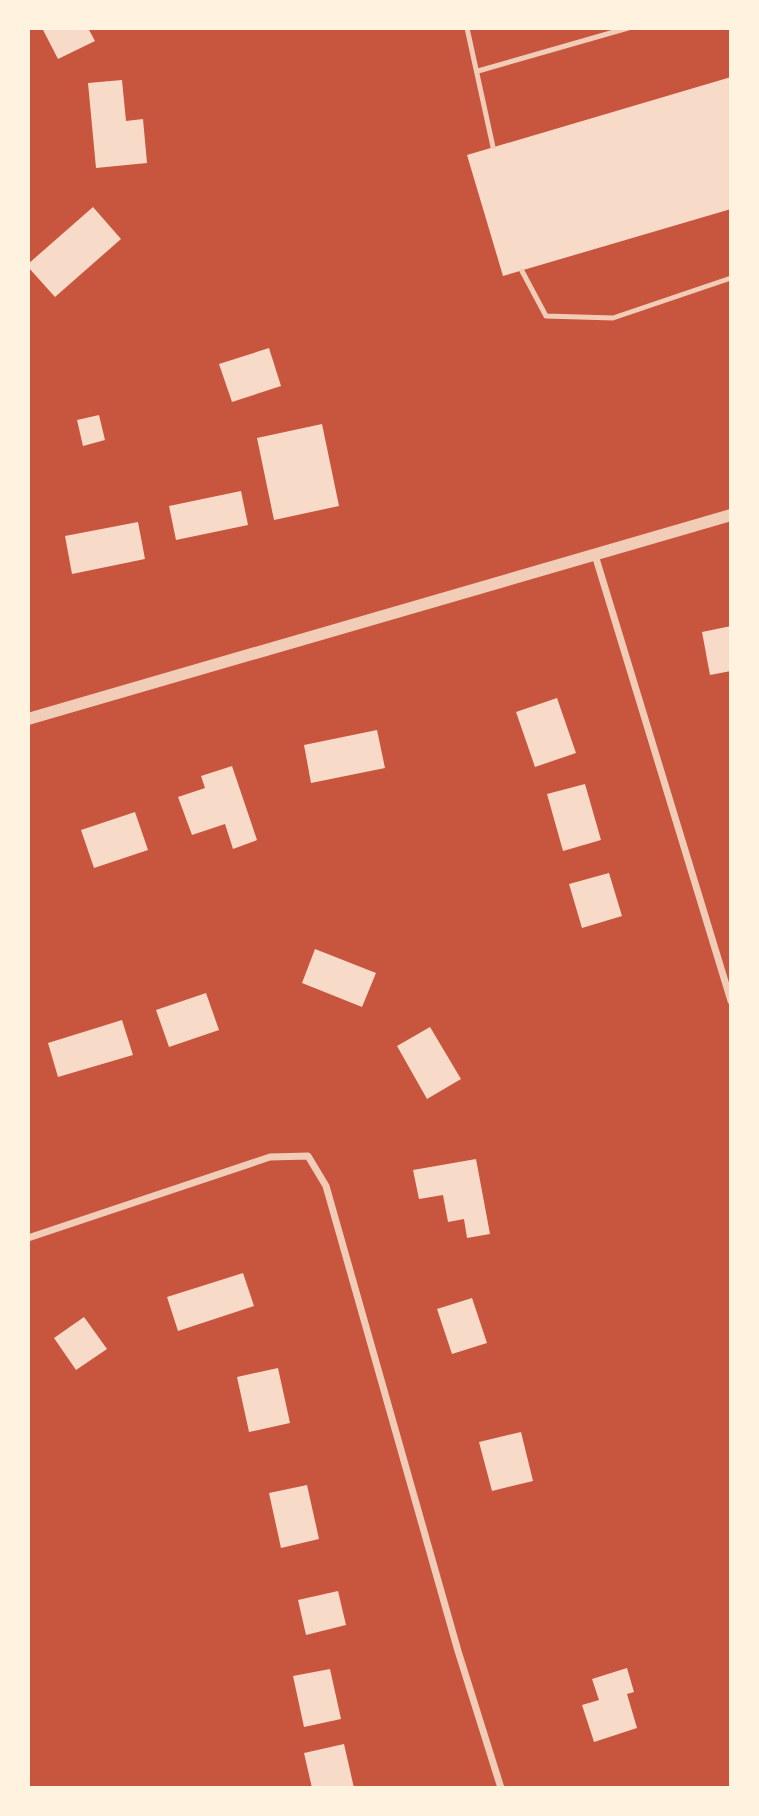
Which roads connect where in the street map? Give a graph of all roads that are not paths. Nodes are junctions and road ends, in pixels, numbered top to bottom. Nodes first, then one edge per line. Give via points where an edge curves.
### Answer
1 (467, 28) edge
2 (628, 28) edge
3 (478, 71) junction
4 (494, 147) dead end
5 (522, 271) dead end
6 (731, 278) edge
7 (731, 515) edge
8 (596, 555) junction
9 (28, 719) edge
10 (731, 1001) edge
11 (28, 1238) edge
12 (501, 1788) edge

1 - 3 lane
2 - 3 lane
3 - 4 lane
5 - 6 lane via 546,316 613,318
7 - 8 street
8 - 9 street
8 - 10 street
11 - 12 street via 270,1157 308,1156 326,1186

